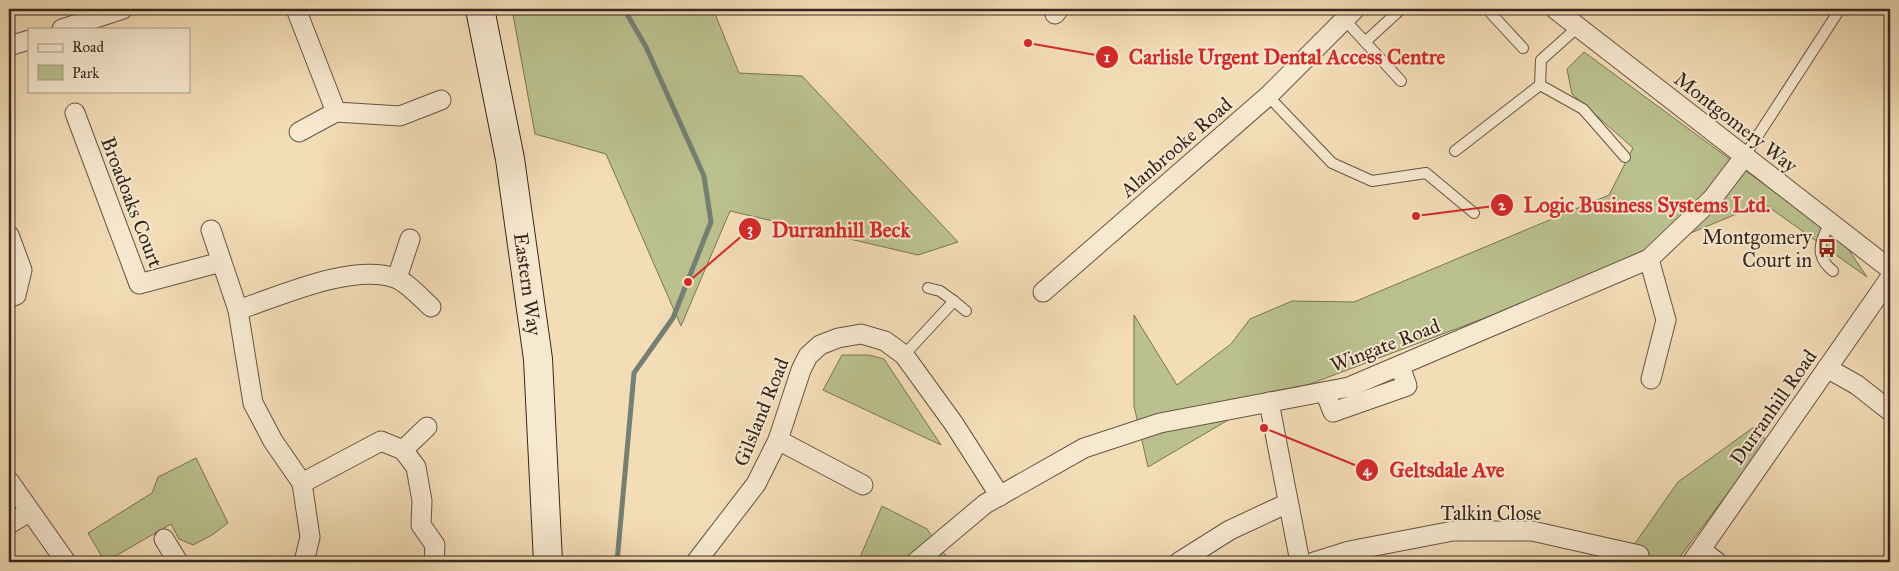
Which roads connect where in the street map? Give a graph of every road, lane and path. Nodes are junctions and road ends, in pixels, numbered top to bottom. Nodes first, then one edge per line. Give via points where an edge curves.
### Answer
1 (124, 9) edge
2 (296, 9) edge
3 (480, 9) edge
4 (1401, 9) edge
5 (1487, 9) edge
6 (1840, 9) edge
7 (1349, 14) edge
8 (1570, 16) edge
9 (65, 28) edge
10 (28, 40) edge
11 (1365, 42) junction
12 (9, 46) edge
13 (1523, 48) dead end
14 (1401, 81) dead end
15 (1540, 85) junction
16 (1268, 96) junction
17 (441, 100) dead end
18 (336, 112) junction
19 (75, 114) dead end
20 (299, 132) dead end
21 (1455, 150) dead end
22 (1625, 157) dead end
23 (1744, 157) junction
24 (1474, 213) dead end
25 (1830, 223) junction
26 (211, 230) dead end
27 (9, 235) edge
28 (410, 239) dead end
29 (1649, 259) junction
30 (221, 262) junction
31 (1890, 269) edge
32 (1832, 271) dead end
33 (397, 278) junction
34 (1890, 278) edge
35 (928, 288) dead end
36 (1043, 292) dead end
37 (9, 298) edge
38 (954, 301) junction
39 (431, 307) dead end
40 (238, 310) junction
41 (966, 311) dead end
42 (904, 355) junction
43 (1827, 368) junction
44 (1651, 379) dead end
45 (1269, 402) junction
46 (1890, 411) edge
47 (427, 427) dead end
48 (778, 440) junction
49 (404, 450) junction
50 (9, 482) edge
51 (302, 483) junction
52 (863, 485) dead end
53 (1000, 496) junction
54 (1288, 502) junction
55 (29, 512) junction
56 (9, 524) edge
57 (164, 538) dead end
58 (1639, 555) dead end
59 (1696, 556) edge
60 (66, 562) edge
61 (178, 562) edge
62 (304, 562) edge
63 (434, 562) edge
64 (548, 562) edge
65 (696, 562) edge
66 (916, 562) edge
67 (1179, 562) edge
68 (1300, 562) edge
69 (1314, 562) edge
70 (1717, 562) edge

1 - 9 street
2 - 18 street
3 - 64 street, Eastern Way via 510,159 538,358
4 - 11 lane
5 - 13 lane
6 - 23 lane
7 - 11 lane
7 - 16 street, Alanbrooke Road
8 - 15 lane via 1541,60
8 - 23 street, Montgomery Way
10 - 12 street
11 - 14 lane
15 - 21 lane
15 - 22 lane via 1583,109
16 - 24 lane via 1332,163 1372,181 1426,173
16 - 36 street, Alanbrooke Road
17 - 18 street via 400,116
18 - 20 street
19 - 30 street, Broadoaks Court via 139,284
23 - 25 street, Montgomery Way
23 - 29 street, Wingate Road via 1712,200
25 - 31 street, Montgomery Way
25 - 32 lane via 1820,248 1821,257
26 - 30 street
27 - 37 street via 22,270 16,295
28 - 33 street
29 - 44 street via 1666,320
29 - 45 street, Wingate Road via 1349,387
30 - 40 street
33 - 39 street
33 - 40 street via 372,273 325,280
34 - 43 street, Durranhill Road
35 - 38 lane via 940,291
38 - 41 lane
38 - 42 lane
40 - 51 street via 253,403 273,441
42 - 48 street, Gilsland Road via 885,341 861,334 820,345 808,356 801,370
42 - 53 street, Gilsland Road
43 - 46 street via 1857,385
43 - 59 street, Durranhill Road
45 - 53 street, Wingate Road via 1160,422 1084,448
45 - 54 street
47 - 49 street
48 - 52 street
48 - 65 street, Gilsland Road via 756,484
49 - 51 street via 381,441
49 - 63 street via 416,467 422,501 421,525 435,545
50 - 55 street
51 - 62 street via 310,537
53 - 66 street, Wingate Road via 985,504
54 - 67 street via 1230,530
54 - 68 street
55 - 56 street
55 - 60 street
57 - 61 street
58 - 69 street, Talkin Close via 1532,531 1453,531 1349,551
59 - 70 street

